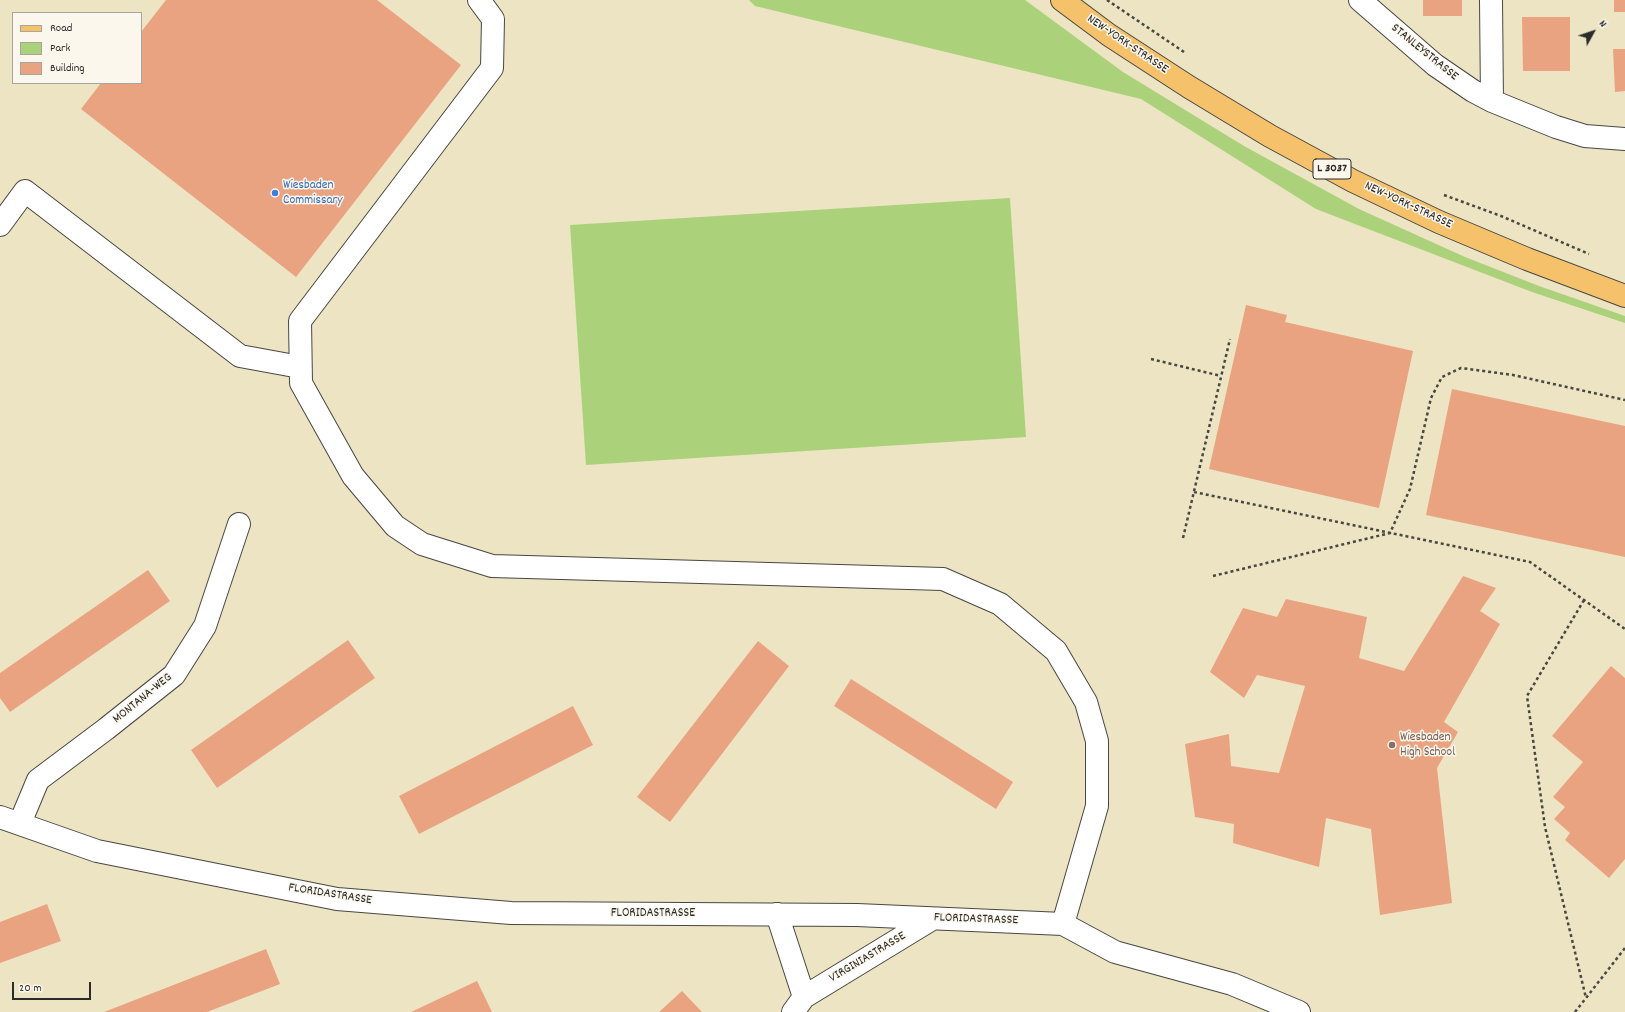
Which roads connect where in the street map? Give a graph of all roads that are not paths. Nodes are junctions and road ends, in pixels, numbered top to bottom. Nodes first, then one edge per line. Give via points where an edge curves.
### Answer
1 (479, 0) edge
2 (1062, 0) edge
3 (1360, 0) edge
4 (1491, 0) edge
5 (1492, 101) junction
6 (1625, 139) edge
7 (0, 224) edge
8 (1625, 296) edge
9 (300, 366) junction
10 (238, 524) dead end
11 (10, 820) edge
12 (777, 914) junction
13 (932, 919) junction
14 (1063, 924) junction
15 (799, 1005) edge
16 (1299, 1012) edge

1 - 9 street via 493,19 492,68 300,321
2 - 8 main road, NEW-YORK-STRASSE / L 3037 via 1109,35 1189,87 1270,136 1354,181 1439,222
3 - 5 street, STANLEYSTRASSE via 1435,65
4 - 5 street
5 - 6 street, STANLEYSTRASSE via 1585,136
7 - 9 street via 25,191 240,356
9 - 14 street via 301,383 353,476 395,526 422,544 492,566 943,580 1000,604 1056,651 1086,702 1097,741 1097,806
10 - 11 street, MONTANA-WEG via 205,626 174,675 38,780
11 - 12 street, FLORIDASTRASSE via 97,850 337,899 511,913
12 - 13 street, FLORIDASTRASSE via 857,914
12 - 15 street, VIRGINIASTRASSE
13 - 14 street, FLORIDASTRASSE
13 - 15 street, VIRGINIASTRASSE
14 - 16 street, FLORIDASTRASSE via 1115,952 1232,984

